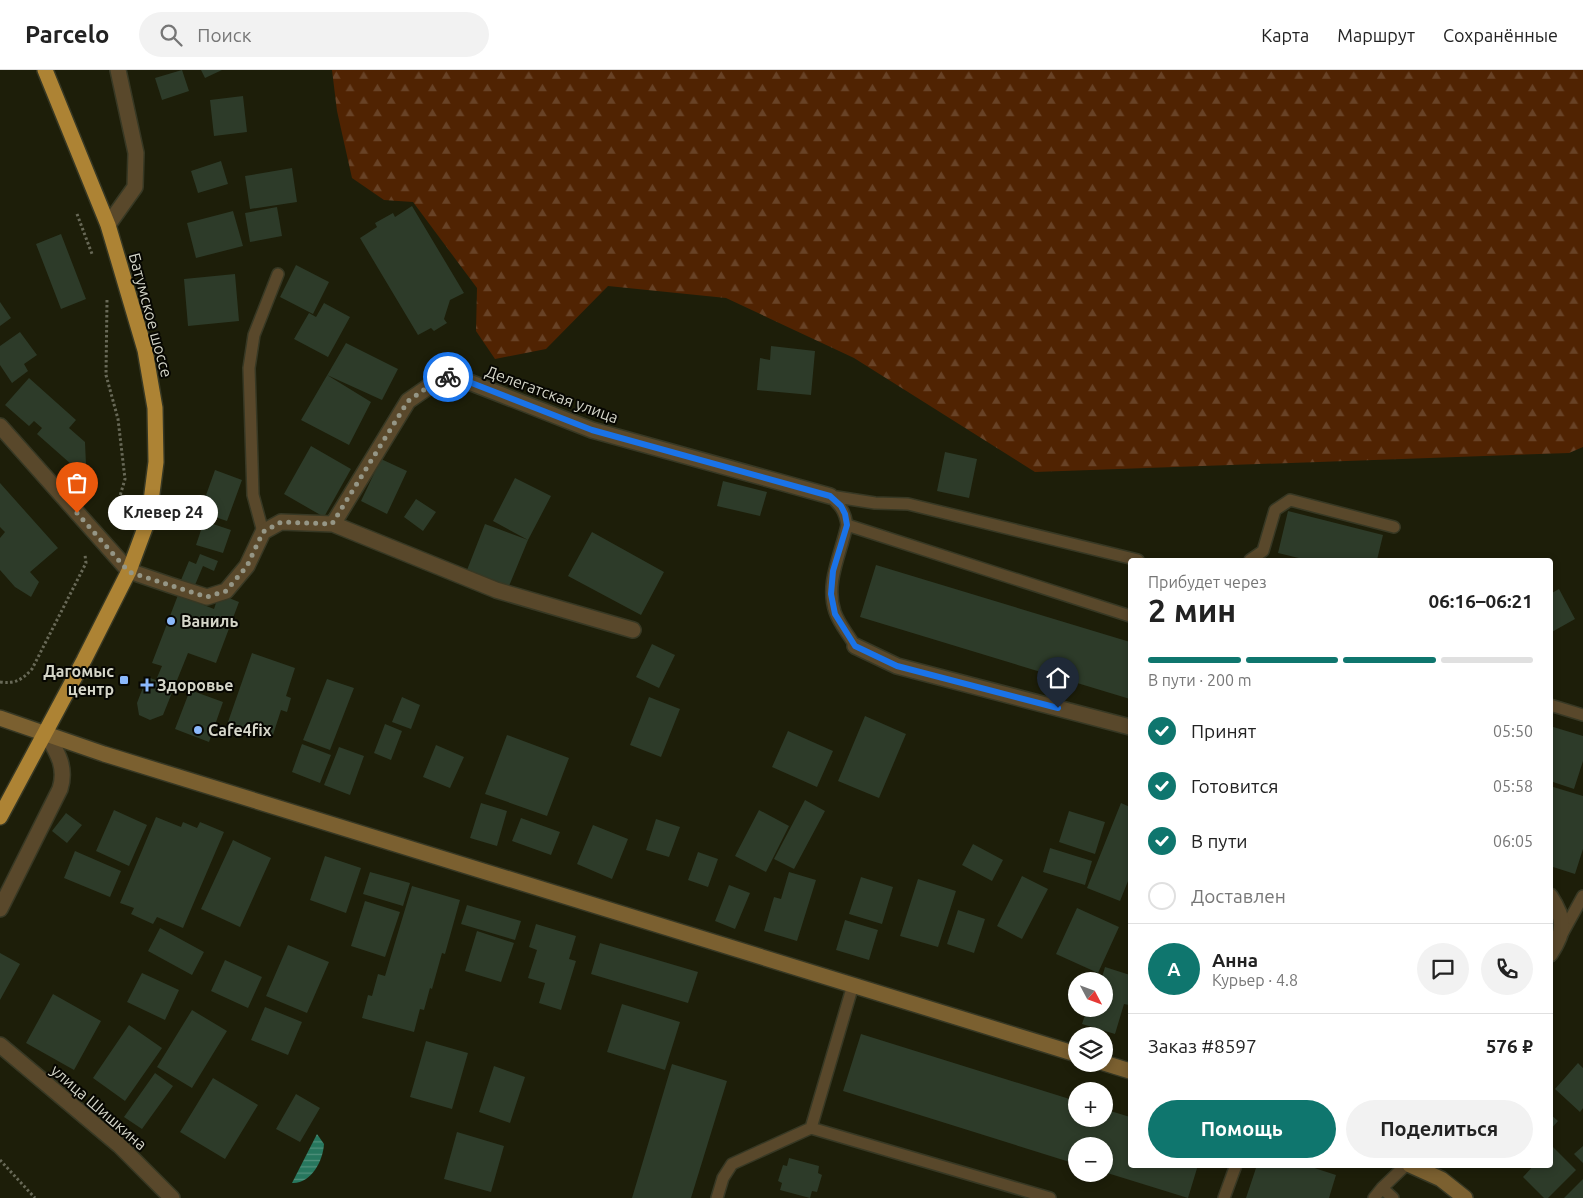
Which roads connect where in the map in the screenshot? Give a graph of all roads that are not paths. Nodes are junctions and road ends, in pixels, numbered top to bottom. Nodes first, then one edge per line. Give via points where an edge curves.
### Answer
1 (45, 70) edge
2 (118, 70) edge
3 (108, 225) junction
4 (278, 274) dead end
5 (0, 426) edge
6 (830, 496) junction
7 (332, 524) junction
8 (847, 525) junction
9 (1394, 527) dead end
10 (263, 532) junction
11 (1130, 558) edge
12 (1253, 558) edge
13 (129, 572) junction
14 (1128, 615) edge
15 (633, 630) dead end
16 (855, 646) joint
17 (1553, 706) edge
18 (1583, 715) edge
19 (0, 718) edge
20 (1128, 726) edge
21 (46, 733) junction
22 (0, 817) edge
23 (1583, 896) edge
24 (1553, 900) edge
25 (0, 910) edge
26 (1560, 938) junction
27 (1553, 949) edge
28 (853, 985) junction
29 (0, 1045) edge
30 (1068, 1052) edge
31 (1113, 1066) edge
32 (1128, 1070) edge
33 (811, 1128) junction
34 (1235, 1168) edge
35 (1405, 1168) edge
36 (1415, 1168) edge
37 (1382, 1188) junction
38 (172, 1198) edge
39 (717, 1198) edge
40 (1050, 1198) edge
41 (1224, 1198) edge
42 (1374, 1198) edge
43 (1393, 1198) edge
44 (1465, 1198) edge

1 - 3 highway, Батумское шоссе
2 - 3 street via 136,153 135,187
3 - 13 highway, Батумское шоссе via 145,350 155,408 156,462 149,517
4 - 10 lane via 254,335 249,368 253,495
5 - 13 street
6 - 7 street, Делегатская улица via 592,430 464,380 444,376 408,401
6 - 8 lane via 841,506
6 - 11 lane via 908,504
7 - 10 street via 281,522
7 - 15 street via 496,590
8 - 14 lane
8 - 16 lane via 833,571 831,594 835,614
9 - 12 lane via 1290,500 1274,510 1263,551
10 - 13 street via 247,566 226,591 207,597
13 - 21 highway, Батумское шоссе
16 - 20 street via 897,666
17 - 18 lane
19 - 21 main road
21 - 22 highway, Батумское шоссе
21 - 25 street via 60,758 64,778
21 - 28 main road via 104,754
23 - 26 lane
24 - 26 street via 1562,914
26 - 27 street
28 - 30 main road
28 - 33 lane
29 - 38 street, улица Шишкина via 119,1145
31 - 32 main road
33 - 39 lane via 732,1164 723,1178
33 - 40 lane
34 - 41 lane
35 - 37 lane
36 - 44 main road via 1441,1179
37 - 42 lane
37 - 43 lane

